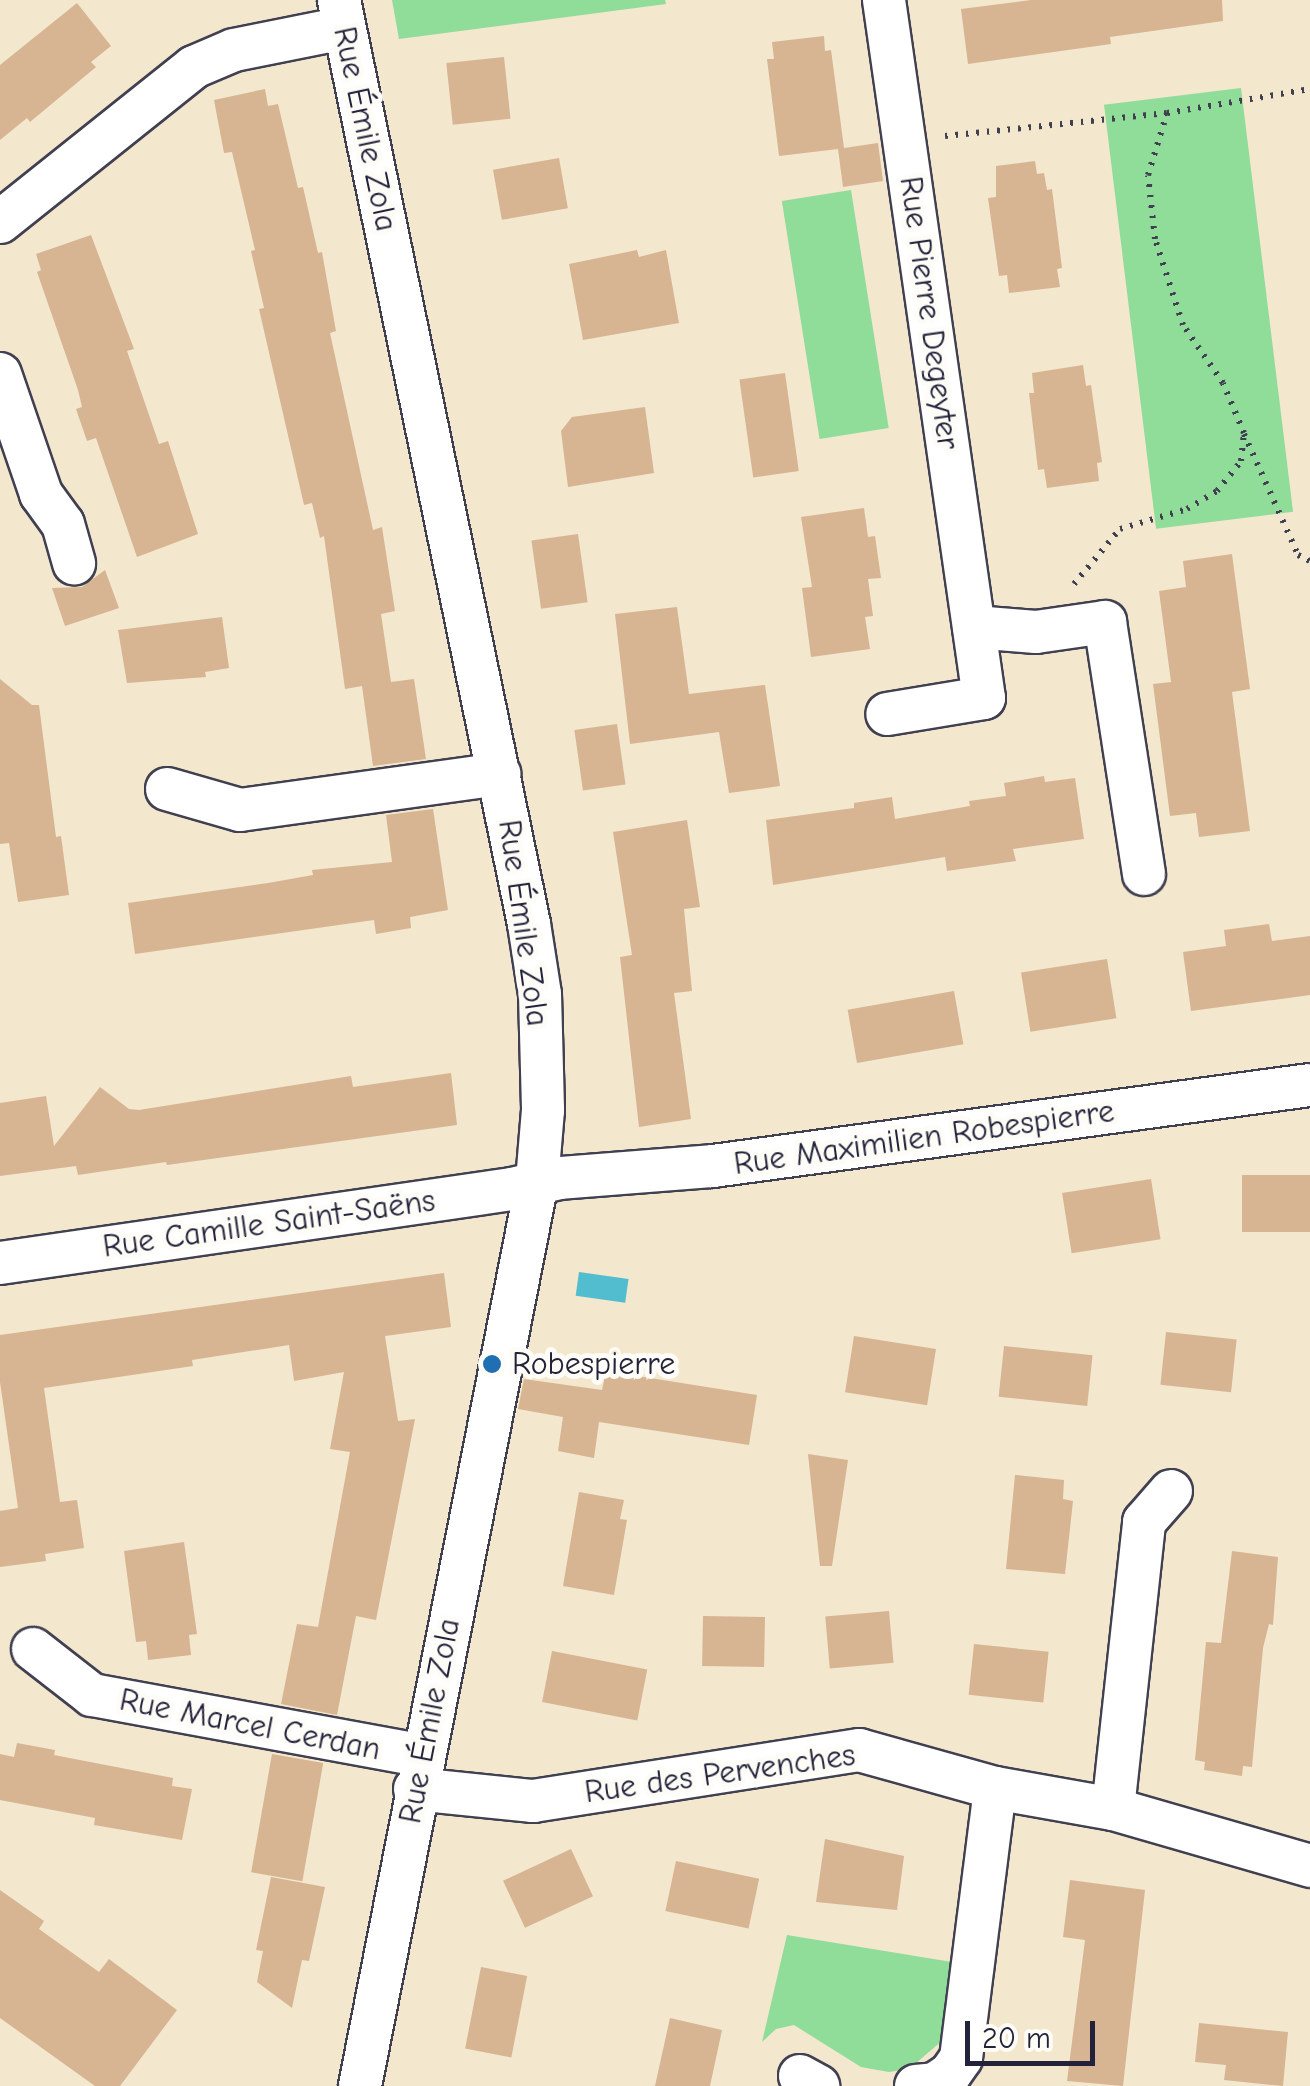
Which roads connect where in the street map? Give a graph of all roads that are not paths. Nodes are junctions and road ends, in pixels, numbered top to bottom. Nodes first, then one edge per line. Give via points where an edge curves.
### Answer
1 (884, 0) edge
2 (341, 14) edge
3 (0, 222) edge
4 (0, 374) edge
5 (74, 563) dead end
6 (974, 627) junction
7 (887, 714) dead end
8 (500, 774) junction
9 (168, 789) dead end
10 (1144, 874) dead end
11 (1310, 1085) edge
12 (537, 1182) junction
13 (0, 1263) edge
14 (1170, 1491) dead end
15 (33, 1648) dead end
16 (419, 1772) junction
17 (995, 1788) junction
18 (1114, 1809) junction
19 (1310, 1866) edge
20 (360, 2086) edge
21 (916, 2086) edge

1 - 6 street, Rue Pierre Degeyter
2 - 3 street via 194,67
2 - 8 street, Rue Émile Zola
4 - 5 street via 40,494 62,524
6 - 7 street, Rue Pierre Degeyter via 984,698
6 - 10 street via 1036,632 1104,622
8 - 9 street via 240,810
8 - 12 street, Rue Émile Zola via 540,994
11 - 12 street, Rue Maximilien Robespierre via 713,1166
12 - 13 street, Rue Camille Saint-Saëns
12 - 16 street, Rue Émile Zola
14 - 18 street via 1144,1522
15 - 16 street, Rue Marcel Cerdan via 92,1695
16 - 17 street, Rue des Pervenches via 533,1801 859,1750
16 - 20 street, Rue Émile Zola
17 - 18 street, Rue des Pervenches
17 - 21 street via 961,2058 935,2084
18 - 19 street, Rue des Pervenches

